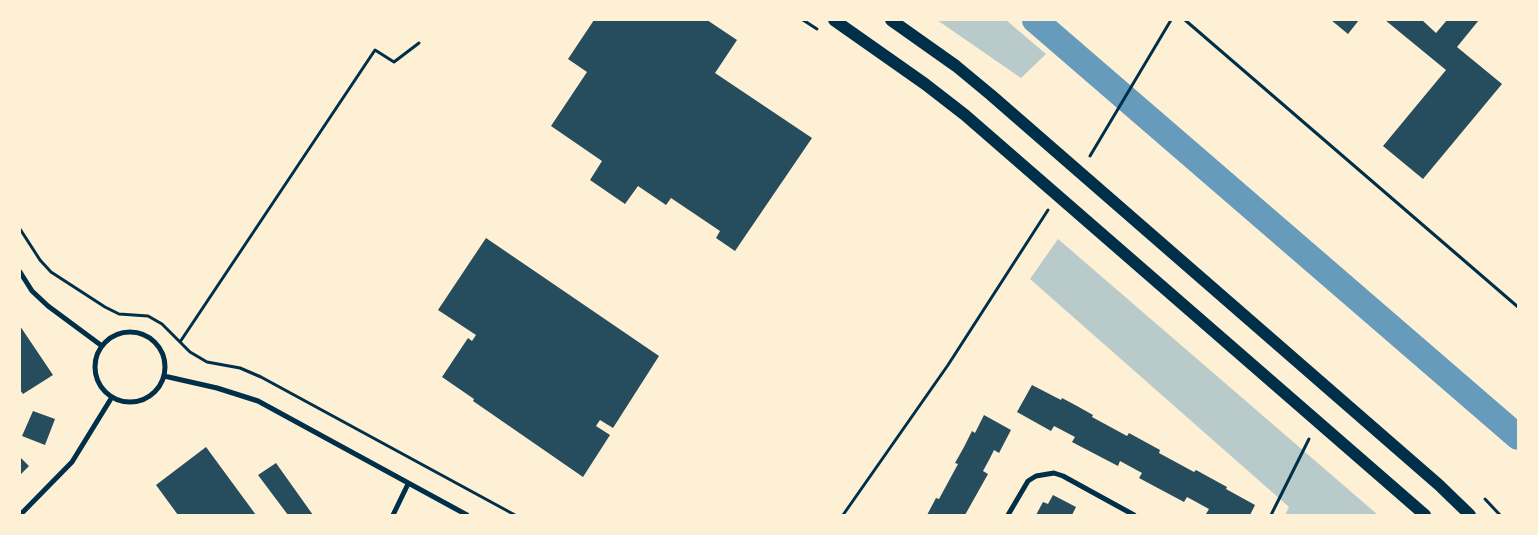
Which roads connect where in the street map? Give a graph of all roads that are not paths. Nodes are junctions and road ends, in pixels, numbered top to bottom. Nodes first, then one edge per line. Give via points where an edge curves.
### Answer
1 (834, 20) edge
2 (892, 20) edge
3 (20, 272) edge
4 (102, 346) junction
5 (164, 376) junction
6 (112, 397) junction
7 (408, 484) junction
8 (20, 515) edge
9 (393, 515) edge
10 (467, 515) edge
11 (1008, 515) edge
12 (1134, 515) edge
13 (1425, 515) edge
14 (1470, 515) edge

1 - 13 main road via 965,115
2 - 14 main road via 986,91
3 - 4 street via 32,291 48,306
4 - 5 street via 120,334 143,334 160,349
4 - 6 street via 95,360 96,377
5 - 6 street via 156,391 143,400 127,402
5 - 7 street via 246,396
6 - 8 street via 72,462
7 - 9 street
7 - 10 street
11 - 12 street via 1028,481 1054,473

